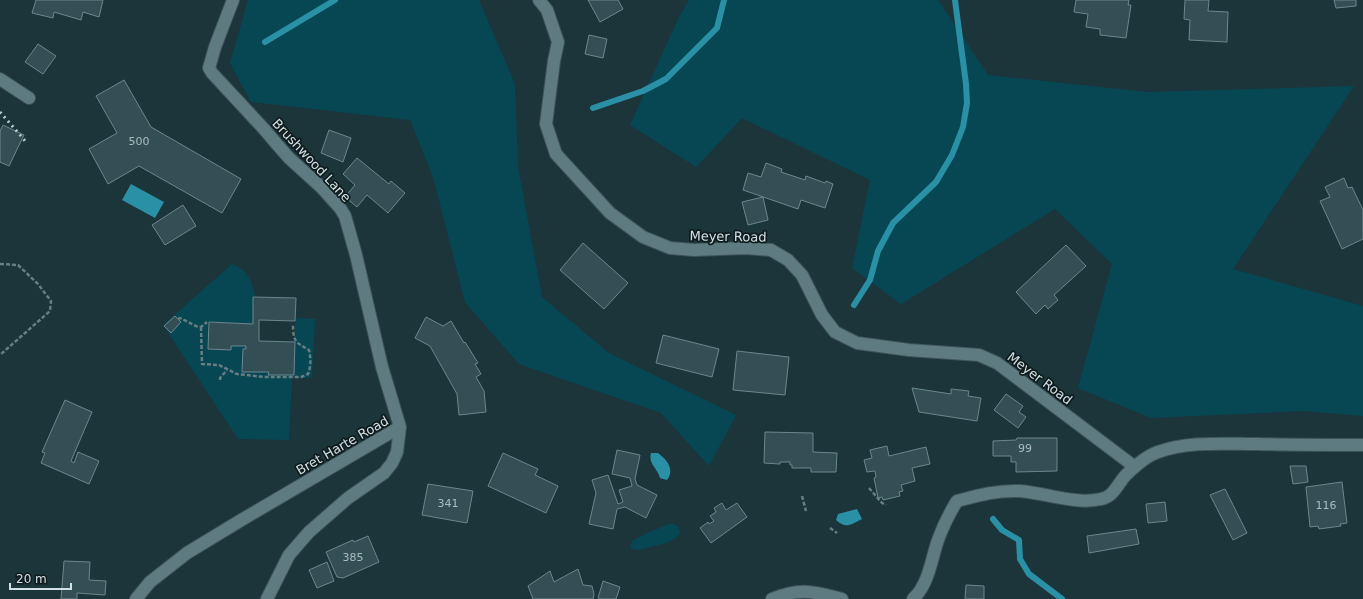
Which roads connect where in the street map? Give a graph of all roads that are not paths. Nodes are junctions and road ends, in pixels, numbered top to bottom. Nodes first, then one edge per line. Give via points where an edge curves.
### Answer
1 (233, 0) edge
2 (539, 0) edge
3 (0, 79) edge
4 (29, 98) dead end
5 (400, 427) junction
6 (1363, 445) edge
7 (1135, 467) junction
8 (823, 597) edge
9 (136, 599) edge
10 (267, 599) edge
11 (772, 599) edge
12 (842, 599) edge
13 (913, 599) edge

1 - 5 street, Brushwood Lane via 209,68 345,216 382,367
2 - 7 street, Meyer Road via 547,10 558,42 546,124 556,154 610,213 643,237 670,248 771,250 788,260 802,275 822,315 835,332 857,343 979,355 997,362
3 - 4 street
5 - 9 street, Bret Harte Road via 188,553 150,582
5 - 10 street, Bret Harte Road via 397,452 392,463 384,473 348,498 309,532 289,555
6 - 7 street via 1182,445 1154,454
7 - 13 street via 1110,495 1102,499 1070,499 1020,491 989,492 957,501 946,519 925,583
8 - 11 street via 811,592 798,591
8 - 12 street

